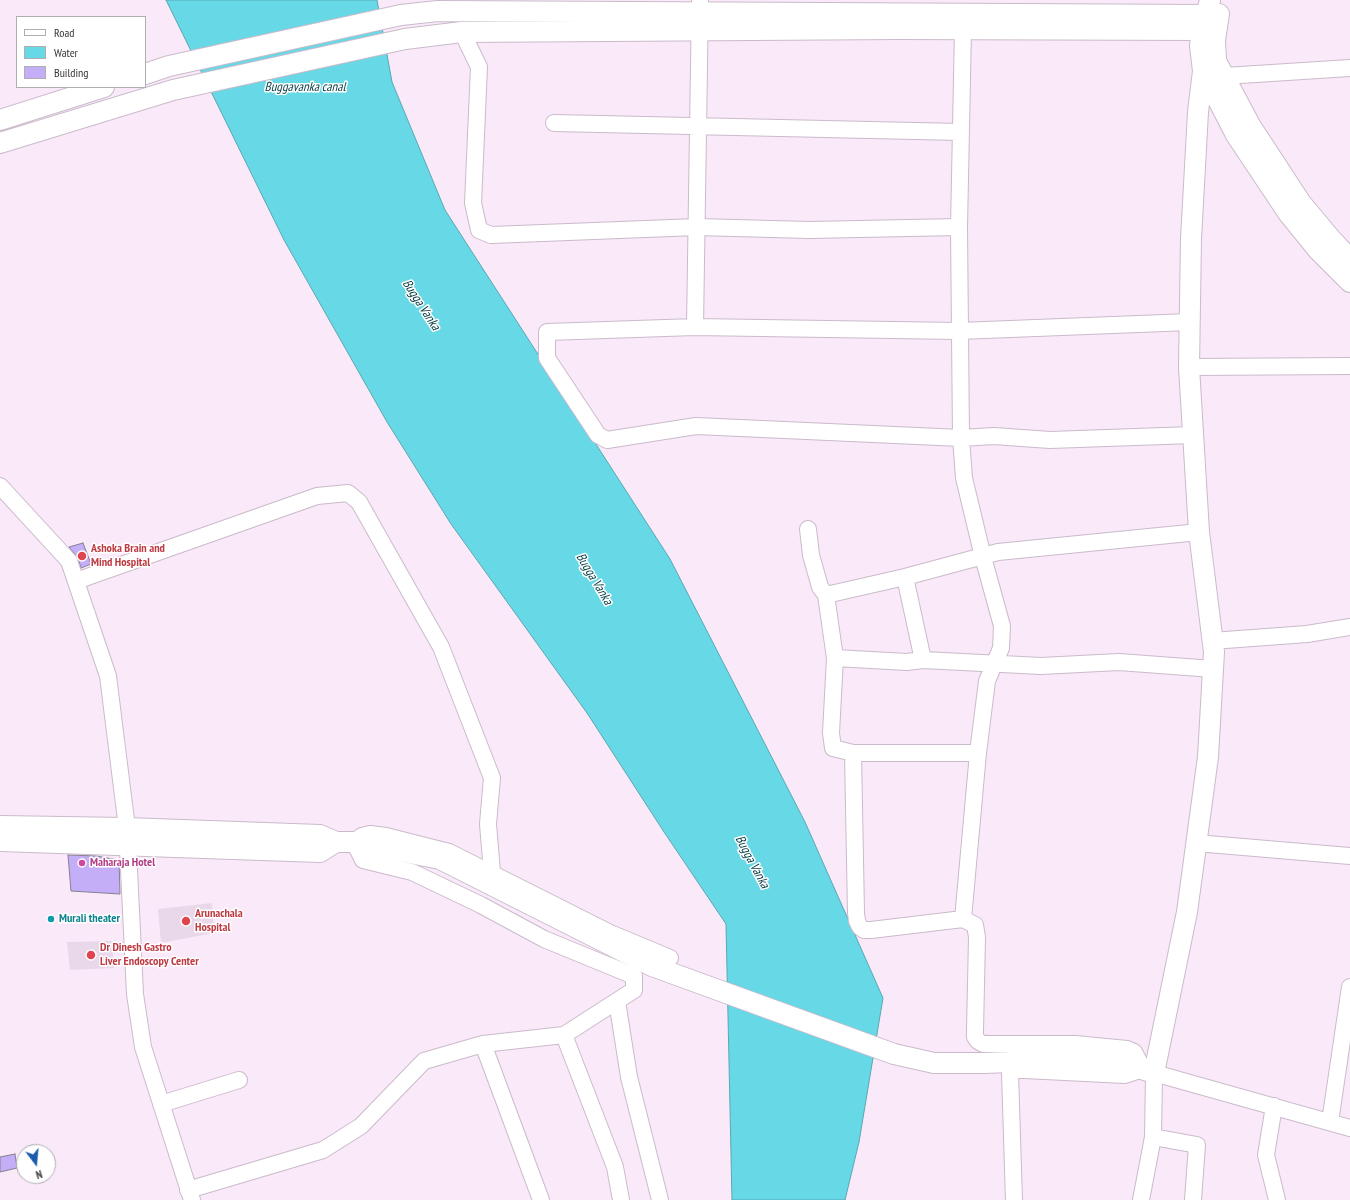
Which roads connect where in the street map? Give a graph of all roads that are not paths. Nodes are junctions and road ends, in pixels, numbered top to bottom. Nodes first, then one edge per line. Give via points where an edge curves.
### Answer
1 (1222, 0) edge
2 (699, 14) edge
3 (1206, 15) edge
4 (963, 29) junction
5 (462, 32) junction
6 (1350, 68) edge
7 (1203, 71) junction
8 (146, 74) edge
9 (1225, 76) junction
10 (100, 88) edge
11 (1, 116) edge
12 (554, 123) dead end
13 (698, 126) junction
14 (961, 132) junction
15 (4, 142) edge
16 (697, 227) junction
17 (959, 227) junction
18 (1350, 258) edge
19 (1350, 282) edge
20 (1190, 322) junction
21 (695, 327) junction
22 (960, 331) junction
23 (1350, 366) edge
24 (1189, 367) junction
25 (1193, 435) junction
26 (961, 438) junction
27 (0, 486) edge
28 (808, 529) dead end
29 (1198, 532) junction
30 (983, 557) junction
31 (905, 577) junction
32 (76, 581) junction
33 (826, 595) junction
34 (1350, 627) edge
35 (1212, 641) junction
36 (835, 658) junction
37 (923, 660) junction
38 (995, 664) junction
39 (1213, 669) junction
40 (854, 753) junction
41 (978, 754) junction
42 (0, 826) edge
43 (127, 836) junction
44 (0, 841) edge
45 (345, 842) junction
46 (1196, 843) junction
47 (1350, 856) edge
48 (492, 872) junction
49 (963, 919) junction
50 (670, 958) dead end
51 (1350, 988) edge
52 (617, 1001) junction
53 (564, 1035) junction
54 (483, 1044) junction
55 (1148, 1071) junction
56 (239, 1080) dead end
57 (161, 1104) junction
58 (1274, 1106) junction
59 (1330, 1122) junction
60 (1350, 1128) edge
61 (1153, 1137) junction
62 (190, 1195) edge
63 (541, 1200) edge
64 (621, 1200) edge
65 (660, 1200) edge
66 (1014, 1200) edge
67 (1141, 1200) edge
68 (1193, 1200) edge
69 (1277, 1200) edge

1 - 9 main road via 1215,40 1216,61
2 - 3 main road
2 - 4 main road
2 - 5 main road
2 - 8 main road via 438,11 401,15 169,66
2 - 13 street
3 - 4 main road
3 - 7 main road via 1200,46
4 - 14 street
5 - 15 main road via 406,39 173,90
5 - 16 street via 479,67 473,203 479,230 491,235
6 - 9 street
7 - 19 main road via 1236,135 1288,213 1318,250
7 - 20 main road via 1198,112 1191,239
9 - 18 main road via 1250,125 1301,203
10 - 11 main road
11 - 15 street
12 - 13 street
13 - 14 street
13 - 16 street
14 - 17 street
16 - 17 street via 809,230
16 - 21 street
17 - 22 street
20 - 22 street
20 - 24 main road
21 - 22 street
21 - 26 street via 547,332 547,358 598,435 607,440 696,426
22 - 26 street
23 - 24 street
24 - 25 main road
25 - 26 street via 1050,440 994,436
25 - 29 main road
26 - 30 street via 964,478
27 - 32 street via 69,561
28 - 33 street via 811,555 820,587
29 - 30 street via 998,552
29 - 35 main road
30 - 31 street
30 - 38 street via 1002,626 1001,648
31 - 33 street
31 - 37 street
32 - 43 street via 108,676
32 - 48 street via 317,496 348,493 358,502 441,647 492,778 488,824
33 - 36 street
34 - 35 street via 1307,634
35 - 39 main road
36 - 37 street via 907,662
36 - 40 street via 833,748
37 - 38 street
38 - 39 street via 1041,666 1119,662
38 - 41 street via 987,681
39 - 46 main road via 1208,757
40 - 41 street
40 - 49 street via 856,913 860,927 871,930
41 - 49 street
42 - 43 main road
43 - 44 main road
43 - 45 main road via 320,835
43 - 57 street via 135,994 143,1047
45 - 48 street via 370,834 386,836 449,852
45 - 52 street via 363,860 412,872 544,939 634,976 634,990
45 - 55 main road via 440,859 652,966 894,1054 934,1063 1066,1060 1132,1066
46 - 47 street
46 - 55 main road via 1187,912
48 - 50 street via 610,933
49 - 55 street via 975,925 977,937 974,1031 978,1041 983,1044 1075,1044 1127,1049 1134,1052
51 - 59 street
52 - 53 street
52 - 65 street via 628,1077
53 - 54 street
53 - 64 street via 615,1167
54 - 62 street via 424,1061 361,1126 323,1150
54 - 63 street
55 - 58 street
55 - 61 street
55 - 66 street via 1125,1075 1025,1070 1010,1073
56 - 57 street
57 - 62 street
58 - 59 street
58 - 69 street via 1266,1155
59 - 60 street
61 - 67 street
61 - 68 street via 1197,1145

